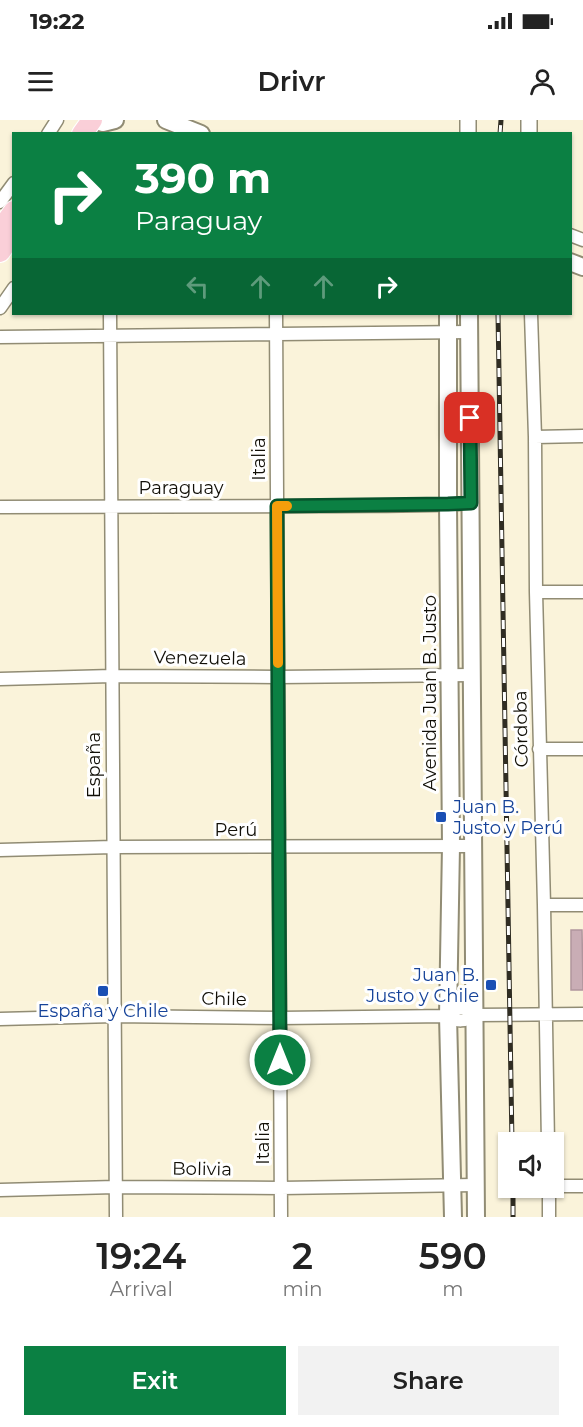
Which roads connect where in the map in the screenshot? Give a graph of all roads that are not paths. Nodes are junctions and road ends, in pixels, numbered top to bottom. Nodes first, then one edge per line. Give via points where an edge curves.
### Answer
1 (115, 120) edge
2 (165, 120) edge
3 (79, 125) edge
4 (55, 132) edge
5 (196, 132) edge
6 (12, 186) edge
7 (0, 202) edge
8 (12, 214) edge
9 (0, 230) edge
10 (12, 235) edge
11 (0, 252) edge
12 (12, 291) edge
13 (0, 308) edge
14 (110, 315) edge
15 (276, 315) edge
16 (448, 315) edge
17 (469, 315) edge
18 (531, 315) edge
19 (469, 332) junction
20 (447, 333) junction
21 (276, 334) junction
22 (110, 336) junction
23 (0, 337) edge
24 (583, 436) edge
25 (535, 437) junction
26 (471, 503) junction
27 (448, 504) junction
28 (111, 506) junction
29 (277, 506) junction
30 (0, 507) edge
31 (536, 592) junction
32 (583, 592) edge
33 (450, 675) junction
34 (472, 675) junction
35 (112, 676) junction
36 (278, 677) junction
37 (0, 679) edge
38 (539, 749) junction
39 (583, 749) edge
40 (451, 846) junction
41 (473, 846) junction
42 (113, 847) junction
43 (279, 848) junction
44 (0, 850) edge
45 (544, 905) junction
46 (583, 905) edge
47 (545, 1014) junction
48 (583, 1014) edge
49 (474, 1015) junction
50 (114, 1016) junction
51 (448, 1016) junction
52 (280, 1018) junction
53 (0, 1019) edge
54 (548, 1132) edge
55 (476, 1185) junction
56 (453, 1186) junction
57 (564, 1186) edge
58 (583, 1186) edge
59 (115, 1187) junction
60 (281, 1188) junction
61 (0, 1190) edge
62 (549, 1198) edge
63 (116, 1217) edge
64 (281, 1217) edge
65 (453, 1217) edge
66 (476, 1217) edge
67 (549, 1217) edge

1 - 3 main road
2 - 5 main road
3 - 4 street
6 - 7 street
8 - 9 highway
10 - 11 highway
12 - 13 street
14 - 22 street, España
15 - 21 street, Italia
16 - 20 main road, Avenida Juan B. Justo
17 - 19 main road
18 - 25 street, Córdoba
19 - 20 street
19 - 26 main road
20 - 21 street
20 - 27 main road, Avenida Juan B. Justo
21 - 22 street
21 - 29 street, Italia
22 - 23 street
22 - 28 street, España
24 - 25 street
25 - 31 street, Córdoba
26 - 27 street, Paraguay
26 - 34 main road
27 - 29 street, Paraguay
27 - 33 main road, Avenida Juan B. Justo
28 - 29 street, Paraguay
28 - 30 street, Paraguay
28 - 35 street, España
29 - 36 street, Italia
31 - 32 street
31 - 38 street, Córdoba
33 - 34 street, Venezuela
33 - 36 street, Venezuela
33 - 40 main road, Avenida Juan B. Justo
34 - 41 main road
35 - 36 street, Venezuela
35 - 37 street, Venezuela
35 - 42 street, España
36 - 43 street, Italia
38 - 39 street
38 - 45 street, Córdoba
40 - 41 street, Perú
40 - 43 street, Perú
40 - 51 main road, Avenida Juan B. Justo
41 - 49 main road
42 - 43 street, Perú
42 - 44 street, Perú
42 - 50 street, España
43 - 52 street, Italia
45 - 46 street
45 - 47 street, Córdoba
47 - 48 street, Chile
47 - 49 street, Chile
47 - 54 street, Córdoba
49 - 51 street, Chile via 467,1020
49 - 55 main road
50 - 52 street, Chile
50 - 53 street, Chile
50 - 59 street, España
51 - 52 street, Chile
51 - 56 main road, Avenida Juan B. Justo
52 - 60 street, Italia
55 - 56 street, Bolivia
55 - 66 main road
56 - 60 street, Bolivia
56 - 65 main road, Avenida Juan B. Justo
57 - 58 street
59 - 60 street, Bolivia
59 - 61 street, Bolivia
59 - 63 street, España
60 - 64 street, Italia
62 - 67 street

